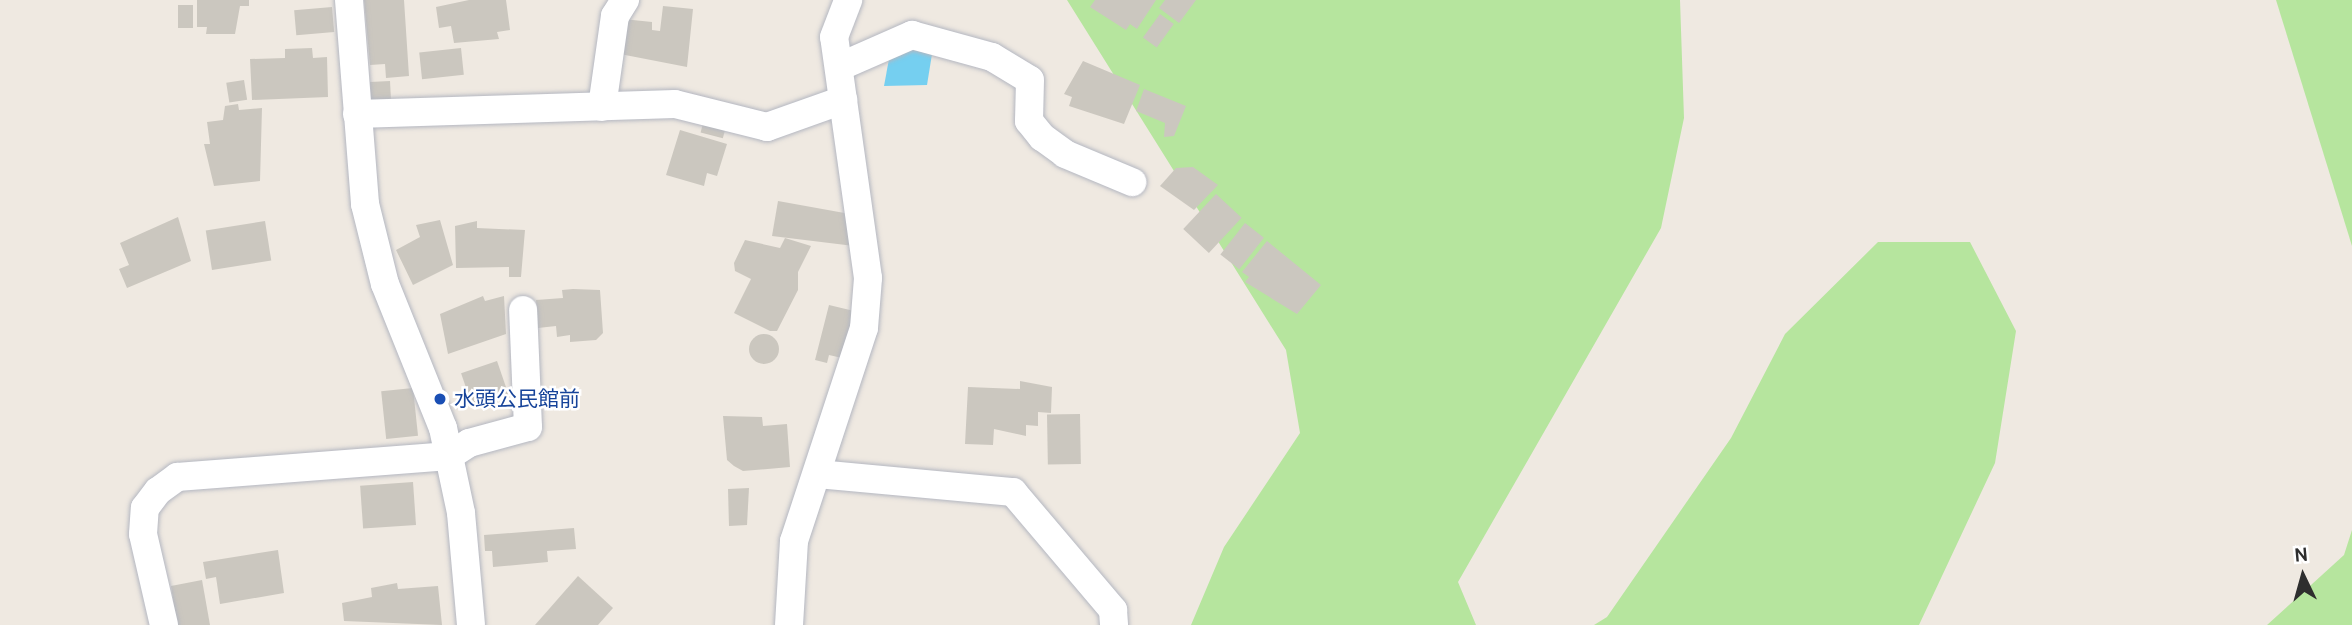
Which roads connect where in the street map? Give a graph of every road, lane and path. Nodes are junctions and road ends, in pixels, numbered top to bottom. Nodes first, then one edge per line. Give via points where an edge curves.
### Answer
1 (348, 0) edge
2 (625, 0) edge
3 (848, 0) edge
4 (839, 67) junction
5 (843, 100) junction
6 (602, 107) junction
7 (357, 114) junction
8 (1132, 182) dead end
9 (523, 310) dead end
10 (449, 456) junction
11 (818, 474) junction
12 (164, 625) edge
13 (471, 625) edge
14 (789, 625) edge
15 (1114, 625) edge

1 - 7 street
2 - 6 street via 615,16
3 - 4 street via 834,37
4 - 5 street
4 - 8 street via 912,35 992,57 1030,80 1029,121 1042,137 1065,154
5 - 6 street via 767,127 675,104
5 - 11 street via 868,278 864,328
6 - 7 street
7 - 10 street via 365,204 385,284
9 - 10 street via 528,428 469,443
10 - 12 street via 177,477 145,508 143,534
10 - 13 street
11 - 14 street via 794,541
11 - 15 street via 1013,492 1114,610

